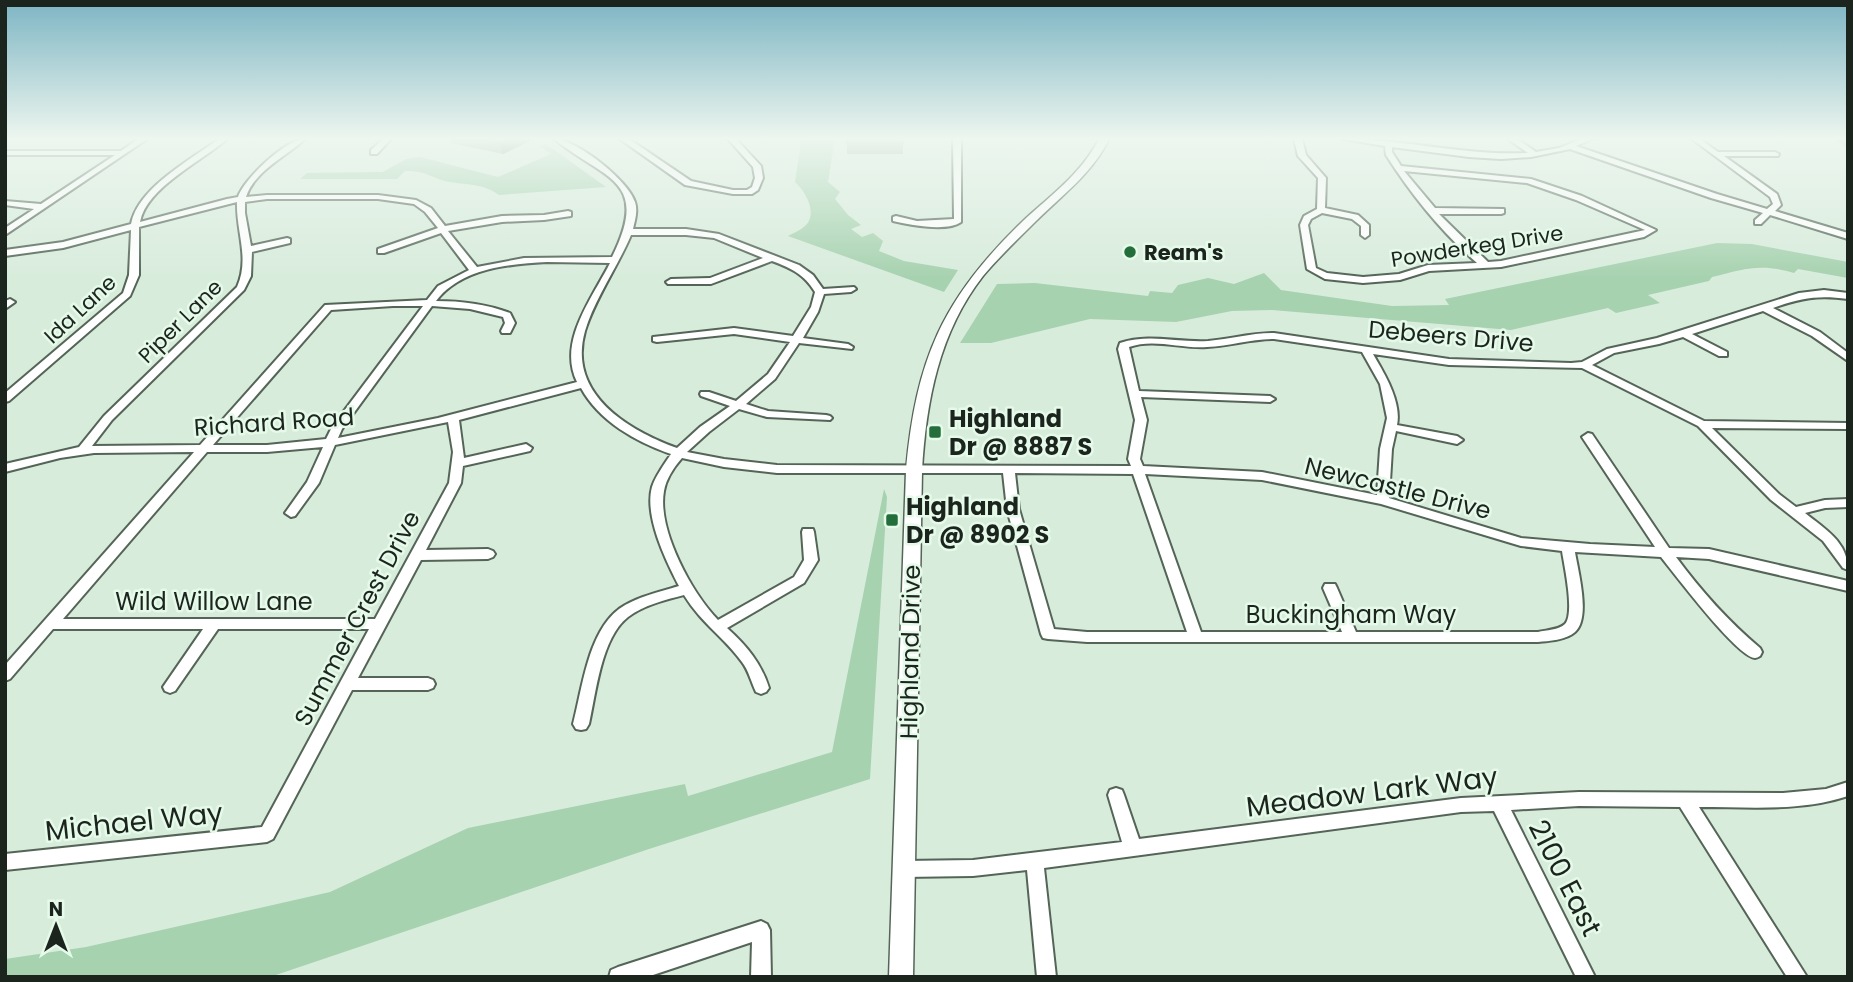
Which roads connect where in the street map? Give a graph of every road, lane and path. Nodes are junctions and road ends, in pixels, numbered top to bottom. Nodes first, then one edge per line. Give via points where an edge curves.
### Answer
1 (76, 185) edge
2 (163, 185) edge
3 (249, 185) edge
4 (620, 185) edge
5 (697, 185) edge
6 (756, 185) edge
7 (958, 185) edge
8 (1068, 185) edge
9 (1321, 185) edge
10 (1414, 185) edge
11 (1539, 185) edge
12 (1681, 185) edge
13 (1759, 185) edge
14 (241, 199) junction
15 (5, 203) edge
16 (43, 207) junction
17 (1321, 210) junction
18 (1435, 211) junction
19 (1501, 211) dead end
20 (1770, 213) junction
21 (568, 214) dead end
22 (896, 219) dead end
23 (1758, 222) dead end
24 (135, 225) junction
25 (443, 231) junction
26 (5, 232) edge
27 (628, 232) junction
28 (1365, 235) dead end
29 (1848, 236) edge
30 (287, 241) dead end
31 (247, 250) junction
32 (381, 251) dead end
33 (5, 253) edge
34 (773, 257) junction
35 (614, 260) junction
36 (1487, 266) junction
37 (474, 270) junction
38 (671, 282) dead end
39 (851, 289) dead end
40 (820, 292) junction
41 (1848, 296) edge
42 (425, 305) junction
43 (328, 307) joint
44 (1764, 307) junction
45 (506, 331) dead end
46 (1684, 333) junction
47 (797, 338) junction
48 (657, 339) dead end
49 (848, 347) dead end
50 (1366, 350) junction
51 (1723, 354) dead end
52 (1848, 358) edge
53 (1584, 365) junction
54 (583, 384) junction
55 (705, 394) dead end
56 (1135, 394) junction
57 (5, 399) edge
58 (1270, 399) dead end
59 (737, 406) junction
60 (453, 417) junction
61 (826, 418) dead end
62 (1702, 424) junction
63 (1848, 426) edge
64 (1392, 427) junction
65 (1588, 437) dead end
66 (1457, 440) dead end
67 (329, 443) junction
68 (526, 448) dead end
69 (202, 449) junction
70 (82, 451) junction
71 (679, 453) junction
72 (459, 463) junction
73 (5, 468) edge
74 (1137, 470) junction
75 (914, 471) junction
76 (1009, 471) junction
77 (1382, 500) junction
78 (1848, 503) edge
79 (1794, 512) junction
80 (291, 513) dead end
81 (808, 531) dead end
82 (1568, 548) junction
83 (1667, 551) junction
84 (488, 554) dead end
85 (417, 555) junction
86 (1848, 565) edge
87 (1848, 586) edge
88 (1330, 588) dead end
89 (688, 589) junction
90 (49, 624) junction
91 (214, 624) junction
92 (379, 624) junction
93 (718, 627) junction
94 (1196, 637) junction
95 (1351, 637) junction
96 (1755, 652) dead end
97 (5, 675) edge
98 (346, 684) junction
99 (428, 684) dead end
100 (170, 687) dead end
101 (761, 688) dead end
102 (581, 724) dead end
103 (1848, 789) edge
104 (1116, 795) dead end
105 (1685, 800) junction
106 (1498, 802) junction
107 (267, 834) joint
108 (1133, 848) junction
109 (1035, 861) junction
110 (5, 862) edge
111 (904, 869) junction
112 (618, 977) edge
113 (761, 977) edge
114 (901, 977) edge
115 (1047, 977) edge
116 (1586, 977) edge
117 (1798, 977) edge

1 - 16 street
2 - 24 street, Ida Lane via 138,209
3 - 14 street
4 - 27 street via 633,210
5 - 6 street via 749,192
7 - 22 street via 956,223 925,225
8 - 75 main road, Highland Drive via 988,262 954,310 926,378
9 - 17 street
10 - 18 street
11 - 36 street, Powderkeg Drive via 1652,230
12 - 20 street
13 - 20 street via 1774,196 1777,205
14 - 24 street
14 - 25 street via 404,200 428,210
14 - 31 street, Piper Lane
15 - 16 street
16 - 26 street
17 - 28 street via 1359,219 1365,225
17 - 36 street, Powderkeg Drive via 1304,225 1310,265 1316,272 1376,280 1428,268
18 - 19 street
18 - 36 street
20 - 23 street
20 - 29 street
21 - 25 street via 482,222
24 - 33 street via 63,245
24 - 57 street, Ida Lane via 134,279 127,295
25 - 32 street
25 - 37 street
27 - 34 street via 716,236
27 - 35 street
30 - 31 street
31 - 70 street, Piper Lane via 249,273 241,288 97,430
34 - 38 street via 711,281
34 - 40 street via 802,270
35 - 37 street via 521,260
35 - 54 street via 580,332 577,366
37 - 42 street via 441,288
39 - 40 street
40 - 47 street
41 - 44 street, Debeers Drive via 1812,293
42 - 43 street
42 - 45 street via 500,312 510,323
42 - 67 street
43 - 69 street
44 - 46 street, Debeers Drive
44 - 52 street via 1816,334
46 - 51 street
46 - 53 street, Debeers Drive via 1622,348
47 - 48 street via 726,330
47 - 49 street
47 - 59 street via 773,375
50 - 53 street, Debeers Drive via 1463,363
50 - 56 street, Debeers Drive via 1260,336 1208,344 1142,341 1122,349
50 - 64 street via 1388,394
53 - 62 street
54 - 60 street, Richard Road
54 - 71 street, Newcastle Drive via 617,422
55 - 59 street
56 - 58 street
56 - 74 street via 1141,419 1134,450
59 - 61 street via 783,417
59 - 71 street
60 - 67 street, Richard Road
60 - 72 street, Summer Crest Drive
62 - 63 street
62 - 79 street
64 - 66 street
64 - 77 street
65 - 83 street
67 - 69 street, Richard Road
67 - 80 street via 313,483
68 - 72 street
69 - 70 street, Richard Road
69 - 90 street
70 - 73 street, Richard Road
71 - 75 street, Newcastle Drive via 736,466
71 - 89 street via 663,475 655,504
72 - 85 street, Summer Crest Drive via 454,483
74 - 76 street, Newcastle Drive
74 - 77 street, Newcastle Drive via 1262,477
74 - 94 street
75 - 76 street, Newcastle Drive
75 - 111 main road, Highland Drive
76 - 94 street, Buckingham Way via 1013,509 1048,634
77 - 82 street, Newcastle Drive via 1521,542
78 - 79 street
79 - 86 street via 1828,538
81 - 93 street via 811,560 799,580
82 - 83 street, Newcastle Drive
82 - 95 street, Buckingham Way via 1576,614 1569,629 1557,634
83 - 87 street, Newcastle Drive via 1733,558
83 - 96 street via 1719,621
84 - 85 street
85 - 92 street, Summer Crest Drive
88 - 95 street
89 - 93 street
89 - 102 street via 620,615 601,647
90 - 91 street, Wild Willow Lane
90 - 97 street
91 - 92 street, Wild Willow Lane
91 - 100 street
92 - 98 street, Summer Crest Drive
93 - 101 street via 748,656
94 - 95 street, Buckingham Way
98 - 99 street
98 - 107 street, Summer Crest Drive
103 - 105 street, Meadow Lark Way via 1805,798
104 - 108 street
105 - 106 street, Meadow Lark Way
105 - 117 street
106 - 108 street, Meadow Lark Way
106 - 116 street, 2100 East
107 - 110 street, Michael Way
108 - 109 street, Meadow Lark Way
109 - 111 street, Meadow Lark Way
109 - 115 street
111 - 114 main road, Highland Drive
112 - 113 street via 761,930

